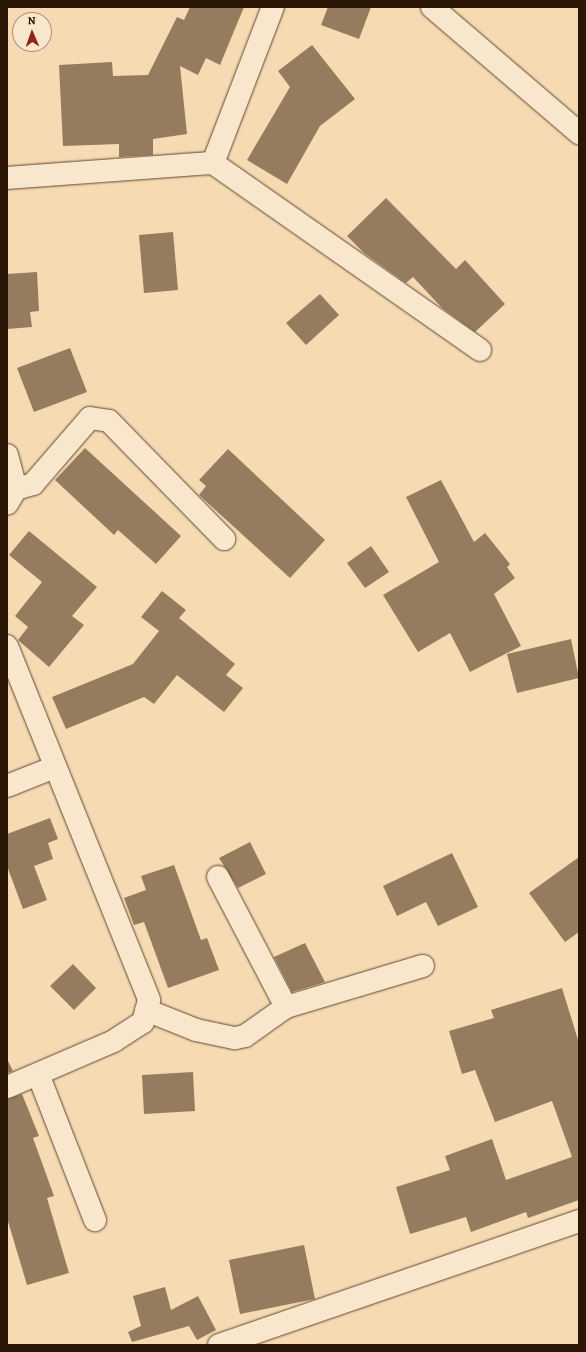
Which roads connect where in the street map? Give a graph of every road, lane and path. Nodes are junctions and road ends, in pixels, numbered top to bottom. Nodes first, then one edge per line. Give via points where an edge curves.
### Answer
1 (273, 7) edge
2 (432, 7) edge
3 (579, 133) edge
4 (213, 164) junction
5 (7, 178) edge
6 (480, 350) dead end
7 (7, 455) edge
8 (12, 496) edge
9 (224, 539) dead end
10 (7, 646) edge
11 (55, 767) junction
12 (7, 786) edge
13 (218, 877) dead end
14 (423, 966) dead end
15 (286, 1007) junction
16 (146, 1010) junction
17 (38, 1074) junction
18 (7, 1087) edge
19 (95, 1220) dead end
20 (579, 1221) edge
21 (219, 1345) edge

1 - 4 street
2 - 3 street
4 - 5 street
4 - 6 street
7 - 8 street
8 - 9 street via 33,484 90,418 109,421
10 - 11 street
11 - 12 street
11 - 16 street via 149,1000
13 - 15 street
14 - 15 street
15 - 16 street via 244,1036 235,1038 196,1030
16 - 17 street via 143,1022 114,1041
17 - 18 street
17 - 19 street
20 - 21 street

